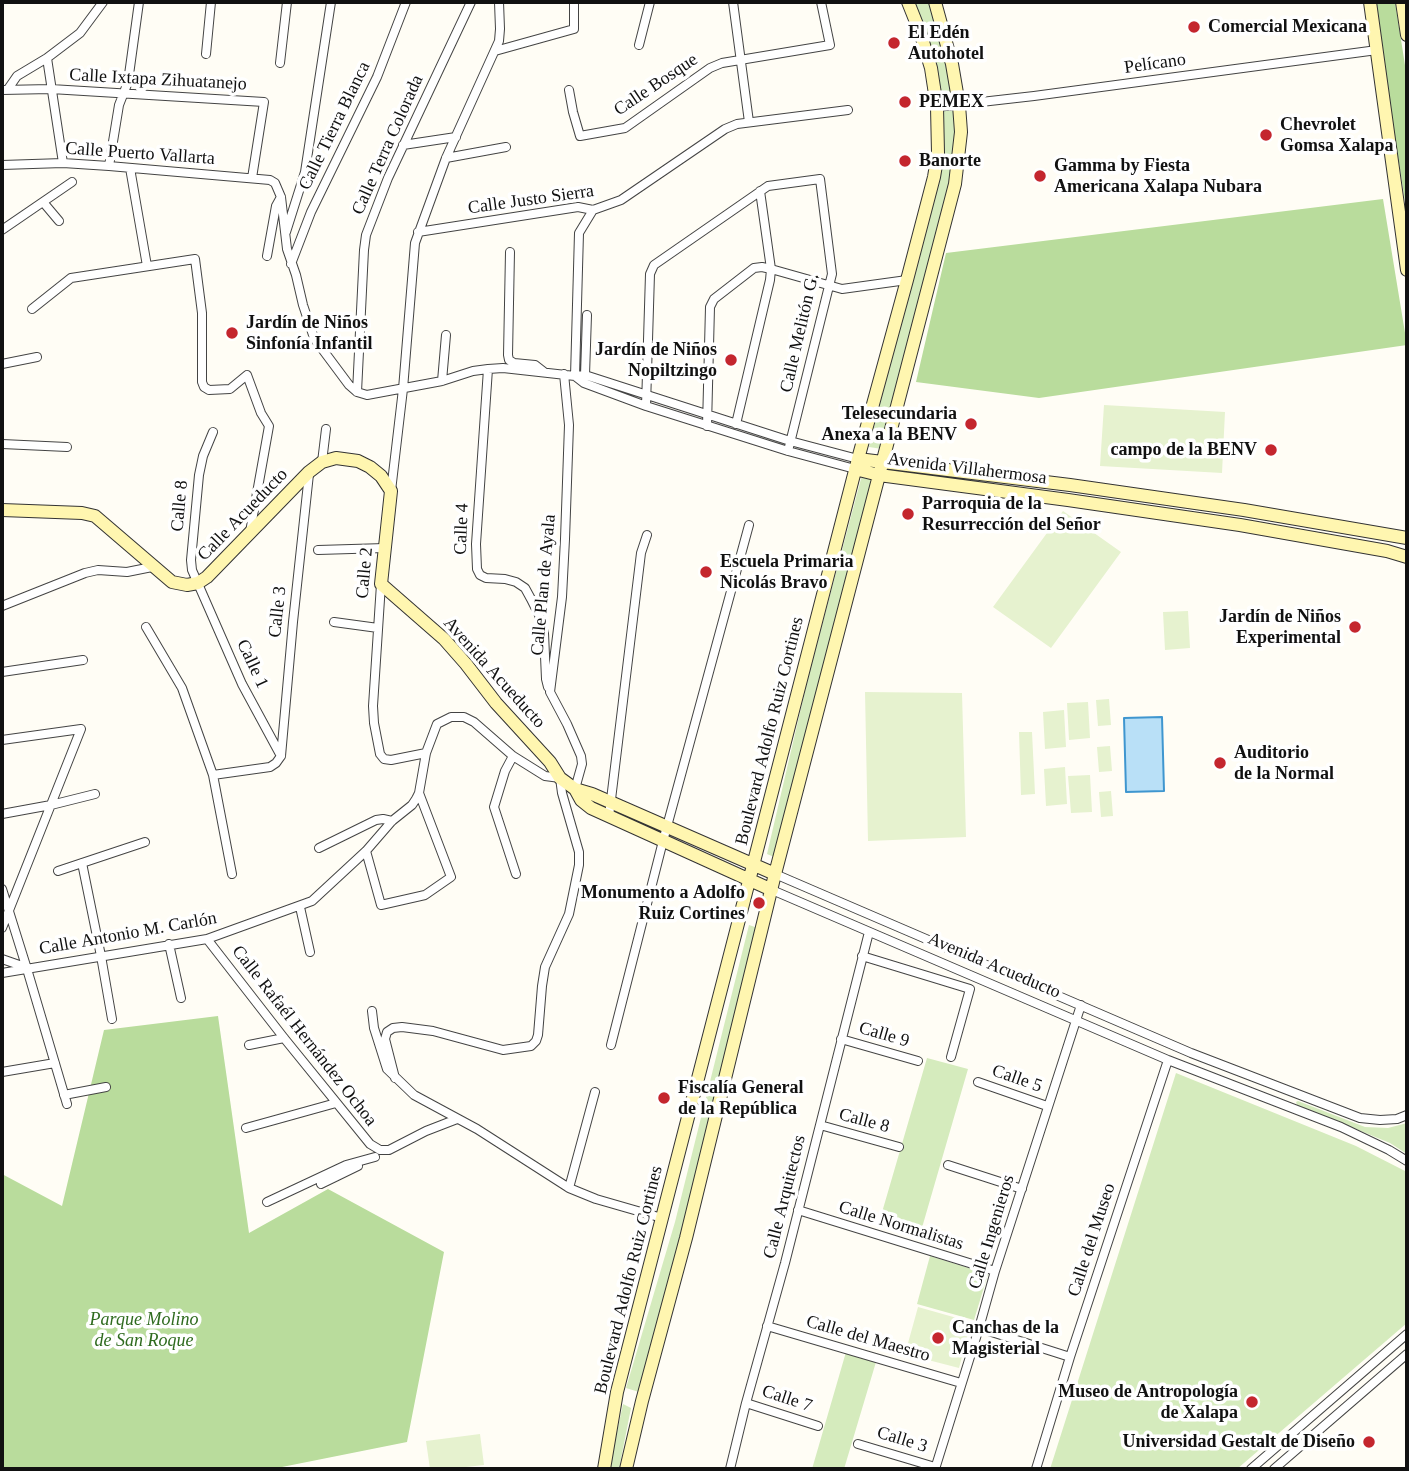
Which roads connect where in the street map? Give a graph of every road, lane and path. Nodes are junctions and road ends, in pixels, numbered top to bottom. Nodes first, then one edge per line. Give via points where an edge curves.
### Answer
1 (103, 2) edge
2 (139, 2) edge
3 (211, 2) edge
4 (287, 2) edge
5 (331, 2) edge
6 (406, 2) edge
7 (471, 2) edge
8 (499, 2) edge
9 (650, 2) edge
10 (733, 2) edge
11 (821, 2) edge
12 (908, 2) edge
13 (935, 2) edge
14 (1370, 2) edge
15 (1402, 2) edge
16 (574, 3) edge
17 (1407, 35) edge
18 (639, 45) dead end
19 (495, 51) junction
20 (1377, 51) junction
21 (206, 54) dead end
22 (47, 58) junction
23 (740, 59) junction
24 (280, 62) dead end
25 (51, 89) junction
26 (5, 90) edge
27 (569, 90) dead end
28 (124, 93) junction
29 (959, 105) junction
30 (937, 107) junction
31 (849, 110) dead end
32 (749, 122) junction
33 (456, 137) junction
34 (403, 145) junction
35 (506, 147) dead end
36 (446, 158) junction
37 (63, 163) junction
38 (2, 165) edge
39 (109, 166) junction
40 (131, 168) junction
41 (252, 178) junction
42 (72, 182) dead end
43 (760, 191) junction
44 (281, 197) junction
45 (43, 202) junction
46 (593, 210) junction
47 (59, 221) dead end
48 (2, 230) edge
49 (418, 232) junction
50 (285, 234) junction
51 (510, 252) dead end
52 (267, 256) dead end
53 (292, 264) junction
54 (147, 266) junction
55 (771, 269) junction
56 (1407, 270) edge
57 (908, 280) junction
58 (830, 286) junction
59 (32, 309) dead end
60 (587, 315) dead end
61 (446, 334) dead end
62 (37, 358) dead end
63 (2, 364) edge
64 (488, 369) junction
65 (544, 372) junction
66 (564, 374) junction
67 (585, 374) junction
68 (575, 376) junction
69 (442, 381) junction
70 (403, 390) junction
71 (357, 392) junction
72 (646, 395) junction
73 (646, 405) junction
74 (708, 415) junction
75 (736, 424) junction
76 (707, 425) junction
77 (326, 429) dead end
78 (214, 432) dead end
79 (790, 441) junction
80 (2, 444) edge
81 (67, 447) dead end
82 (788, 451) junction
83 (322, 462) junction
84 (882, 462) junction
85 (857, 464) junction
86 (309, 472) junction
87 (879, 475) junction
88 (1070, 485) junction
89 (391, 491) junction
90 (1068, 500) junction
91 (2, 510) edge
92 (750, 524) dead end
93 (250, 532) junction
94 (647, 535) dead end
95 (1407, 538) edge
96 (385, 548) junction
97 (318, 550) dead end
98 (1407, 557) edge
99 (152, 567) junction
100 (198, 583) junction
101 (382, 584) junction
102 (2, 606) edge
103 (334, 622) dead end
104 (146, 627) dead end
105 (379, 628) junction
106 (83, 660) dead end
107 (2, 673) edge
108 (550, 692) junction
109 (4, 739) edge
110 (2, 751) edge
111 (426, 753) junction
112 (281, 756) junction
113 (513, 757) junction
114 (213, 775) junction
115 (560, 778) junction
116 (575, 789) junction
117 (419, 793) junction
118 (95, 794) dead end
119 (612, 803) junction
120 (51, 805) junction
121 (2, 814) edge
122 (610, 817) junction
123 (392, 821) junction
124 (667, 827) junction
125 (663, 841) junction
126 (145, 842) dead end
127 (319, 848) dead end
128 (366, 851) junction
129 (82, 863) junction
130 (754, 864) junction
131 (58, 871) dead end
132 (232, 874) dead end
133 (516, 874) dead end
134 (775, 874) junction
135 (749, 880) junction
136 (2, 889) edge
137 (772, 890) junction
138 (300, 907) junction
139 (8, 911) junction
140 (2, 928) edge
141 (869, 932) junction
142 (207, 939) junction
143 (169, 944) junction
144 (310, 952) dead end
145 (101, 956) junction
146 (862, 956) junction
147 (2, 959) edge
148 (27, 968) junction
149 (2, 974) edge
150 (181, 998) dead end
151 (1081, 1005) junction
152 (372, 1011) dead end
153 (111, 1019) dead end
154 (1075, 1020) junction
155 (284, 1038) junction
156 (841, 1039) junction
157 (248, 1045) dead end
158 (611, 1045) dead end
159 (1191, 1053) junction
160 (951, 1057) dead end
161 (1168, 1060) junction
162 (918, 1061) dead end
163 (55, 1063) junction
164 (1185, 1067) junction
165 (2, 1072) edge
166 (395, 1078) junction
167 (978, 1082) dead end
168 (106, 1087) dead end
169 (595, 1092) dead end
170 (1294, 1092) junction
171 (335, 1103) junction
172 (1047, 1106) junction
173 (1288, 1107) junction
174 (1407, 1115) edge
175 (457, 1119) junction
176 (820, 1125) junction
177 (246, 1128) dead end
178 (899, 1147) dead end
179 (378, 1154) junction
180 (1407, 1161) edge
181 (948, 1165) dead end
182 (321, 1184) dead end
183 (569, 1188) junction
184 (1022, 1189) junction
185 (267, 1202) dead end
186 (798, 1210) junction
187 (662, 1218) junction
188 (995, 1272) junction
189 (767, 1326) junction
190 (979, 1328) junction
191 (1407, 1334) edge
192 (1407, 1354) edge
193 (1070, 1357) junction
194 (961, 1383) junction
195 (746, 1403) junction
196 (818, 1426) dead end
197 (858, 1444) dead end
198 (935, 1468) edge
199 (604, 1469) edge
200 (626, 1469) edge
201 (730, 1469) edge
202 (1036, 1469) edge
203 (1251, 1469) edge
204 (1274, 1469) edge

1 - 22 street via 80,33
2 - 28 street
3 - 21 street
4 - 24 street
5 - 50 street via 305,172
6 - 53 street, Calle Tierra Blanca
7 - 34 street, Calle Terra Colorada
8 - 19 street, Calle 2
9 - 18 street
10 - 23 street
11 - 23 street, Calle Bosque via 830,45
12 - 30 main road, Boulevard Adolfo Ruiz Cortines via 931,68
13 - 29 main road
14 - 20 main road
15 - 17 main road
16 - 19 street via 574,29
19 - 33 street, Calle 2
20 - 29 street, Pelícano
20 - 56 main road
22 - 25 street
22 - 26 street via 17,76
23 - 27 street, Calle Bosque via 709,68 625,128 580,136
23 - 32 street
25 - 26 street, Calle Ixtapa Zihuatanejo
25 - 28 street, Calle Ixtapa Zihuatanejo
25 - 37 street
28 - 39 street
28 - 41 street, Calle Ixtapa Zihuatanejo via 264,102
29 - 30 street, Pelícano
29 - 84 main road via 955,184
30 - 57 main road, Boulevard Adolfo Ruiz Cortines via 934,177
31 - 32 street, Calle Justo Sierra
32 - 46 street, Calle Justo Sierra via 725,129 621,200
33 - 34 street
33 - 36 street, Calle 2
34 - 71 street, Calle Terra Colorada via 366,234
35 - 36 street
36 - 49 street, Calle 2
37 - 38 street, Calle Puerto Vallarta
37 - 39 street, Calle Puerto Vallarta
39 - 40 street, Calle Puerto Vallarta
40 - 41 street, Calle Puerto Vallarta
40 - 54 street
41 - 44 street, Calle Puerto Vallarta via 275,183
42 - 45 street
43 - 55 street
43 - 58 street, Calle Melitón G. via 820,179
43 - 72 street via 654,265
44 - 50 street
44 - 52 street
45 - 47 street
45 - 48 street
46 - 49 street, Calle Justo Sierra via 578,206
46 - 68 street via 579,233
49 - 70 street, Calle 2
50 - 53 street
51 - 65 street via 509,360 535,365
53 - 71 street via 314,338
54 - 59 street via 71,278
54 - 93 street via 195,260 204,387 230,389 247,375 269,426
55 - 58 street
55 - 74 street via 754,268 710,307
55 - 75 street
57 - 58 street via 842,289
57 - 85 main road, Boulevard Adolfo Ruiz Cortines
58 - 79 street, Calle Melitón G.
60 - 67 street
61 - 69 street
62 - 63 street
64 - 65 street, Avenida Villahermosa
64 - 69 street, Avenida Villahermosa
64 - 108 street, Calle 4 via 477,569 486,578 505,579 525,588 544,633
65 - 66 street, Avenida Villahermosa
66 - 68 street, Avenida Villahermosa
66 - 108 street, Calle Plan de Ayala via 569,425 565,539
67 - 68 street, Avenida Villahermosa
67 - 72 street, Avenida Villahermosa
68 - 73 street, Avenida Villahermosa
69 - 70 street, Avenida Villahermosa
70 - 71 street, Avenida Villahermosa
70 - 89 street, Calle 2
72 - 73 street
72 - 74 street, Avenida Villahermosa
73 - 76 street, Avenida Villahermosa
74 - 75 street, Avenida Villahermosa
74 - 76 street
75 - 79 street, Avenida Villahermosa
76 - 82 street, Avenida Villahermosa
77 - 83 street
78 - 100 street, Calle 8 via 198,475 191,560
79 - 82 street, Calle Melitón G.
79 - 85 street, Avenida Villahermosa
80 - 81 street
82 - 85 street, Avenida Villahermosa
83 - 86 main road, Calle Acueducto
83 - 89 main road via 336,458 358,461 382,476
84 - 85 main road, Avenida Villahermosa
84 - 87 main road
84 - 88 main road, Avenida Villahermosa
85 - 87 main road, Avenida Villahermosa
85 - 130 main road, Boulevard Adolfo Ruiz Cortines
86 - 93 main road, Calle Acueducto
86 - 112 street, Calle 3
87 - 90 main road, Avenida Villahermosa
87 - 134 main road
88 - 90 main road
88 - 95 main road, Avenida Villahermosa
89 - 96 main road, Calle 2
90 - 98 main road, Avenida Villahermosa
91 - 99 main road, Calle Acueducto via 95,516
92 - 124 street
93 - 100 main road, Calle Acueducto
94 - 119 street via 641,553
96 - 97 street
96 - 101 main road, Calle 2
99 - 100 main road, Calle Acueducto via 172,582
99 - 102 street via 86,573
100 - 112 street, Calle 1 via 242,684
101 - 105 street, Calle 2
101 - 115 main road, Avenida Acueducto via 444,639
103 - 105 street
104 - 114 street via 182,688
105 - 111 street, Calle 2 via 373,723 380,754 391,760
106 - 107 street
108 - 116 street via 581,756
109 - 110 street
109 - 120 street via 81,729
111 - 113 street via 437,724 457,716 474,722
111 - 117 street
112 - 114 street via 271,767
113 - 115 street via 545,776
113 - 133 street via 494,807
114 - 132 street
115 - 116 main road, Avenida Acueducto
115 - 166 street via 579,865 569,914 545,967 536,1041 531,1046 503,1050 433,1031 393,1028 385,1038
116 - 119 main road, Avenida Acueducto
116 - 122 main road, Avenida Acueducto via 581,800
117 - 123 street, Calle Antonio M. Carlón
117 - 128 street via 452,877 425,895 381,905
118 - 120 street
119 - 122 street
119 - 124 main road, Avenida Acueducto
120 - 121 street
120 - 139 street
122 - 125 main road, Avenida Acueducto
123 - 127 street via 376,820
123 - 128 street, Calle Antonio M. Carlón
124 - 125 street
124 - 130 main road, Avenida Acueducto
125 - 135 main road, Avenida Acueducto
125 - 158 street
126 - 129 street
128 - 138 street, Calle Antonio M. Carlón
129 - 131 street
129 - 145 street
130 - 134 main road, Avenida Acueducto
130 - 135 main road, Boulevard Adolfo Ruiz Cortines
134 - 137 main road
134 - 151 street, Avenida Acueducto
135 - 137 main road, Avenida Acueducto
135 - 187 main road, Boulevard Adolfo Ruiz Cortines
136 - 139 street
137 - 141 street, Avenida Acueducto
137 - 200 main road
138 - 142 street, Calle Antonio M. Carlón
138 - 144 street
139 - 140 street
139 - 148 street
141 - 146 street, Calle Arquitectos
141 - 154 street, Avenida Acueducto
142 - 143 street, Calle Antonio M. Carlón
142 - 155 street, Calle Rafaél Hernández Ochoa
143 - 145 street, Calle Antonio M. Carlón
143 - 150 street
145 - 148 street, Calle Antonio M. Carlón
145 - 153 street
146 - 156 street, Calle Arquitectos
146 - 160 street via 970,989
147 - 148 street
148 - 149 street, Calle Antonio M. Carlón
148 - 163 street
151 - 154 street, Calle Ingenieros
151 - 159 street, Avenida Acueducto
152 - 166 street via 387,1069
154 - 161 street, Avenida Acueducto
154 - 172 street, Calle Ingenieros
155 - 157 street
155 - 171 street, Calle Rafaél Hernández Ochoa
156 - 162 street, Calle 9
156 - 176 street, Calle Arquitectos
159 - 164 street
159 - 170 street, Avenida Acueducto
161 - 164 street, Avenida Acueducto
161 - 193 street, Calle del Museo
163 - 165 street
163 - 168 street via 66,1100
164 - 173 street, Avenida Acueducto
166 - 175 street via 414,1095
167 - 172 street, Calle 5
169 - 183 street
170 - 173 street
170 - 174 street, Avenida Acueducto via 1360,1118
171 - 177 street
171 - 179 street, Calle Rafaél Hernández Ochoa
172 - 184 street, Calle Ingenieros
173 - 180 street, Avenida Acueducto
175 - 179 street, Calle Rafaél Hernández Ochoa
175 - 183 street
176 - 178 street, Calle 8
176 - 186 street, Calle Arquitectos
179 - 182 street
179 - 185 street
181 - 184 street
183 - 187 street
184 - 188 street, Calle Ingenieros
186 - 188 street, Calle Normalistas
186 - 189 street, Calle Arquitectos
187 - 199 main road, Boulevard Adolfo Ruiz Cortines via 617,1392
188 - 190 street, Calle Ingenieros
189 - 194 street, Calle del Maestro
189 - 195 street, Calle Arquitectos
190 - 193 street
190 - 194 street, Calle Ingenieros
191 - 203 street
192 - 204 street
193 - 202 street, Calle del Museo
194 - 198 street, Calle Ingenieros
195 - 196 street, Calle 7
195 - 201 street, Calle Arquitectos
197 - 198 street, Calle 3

